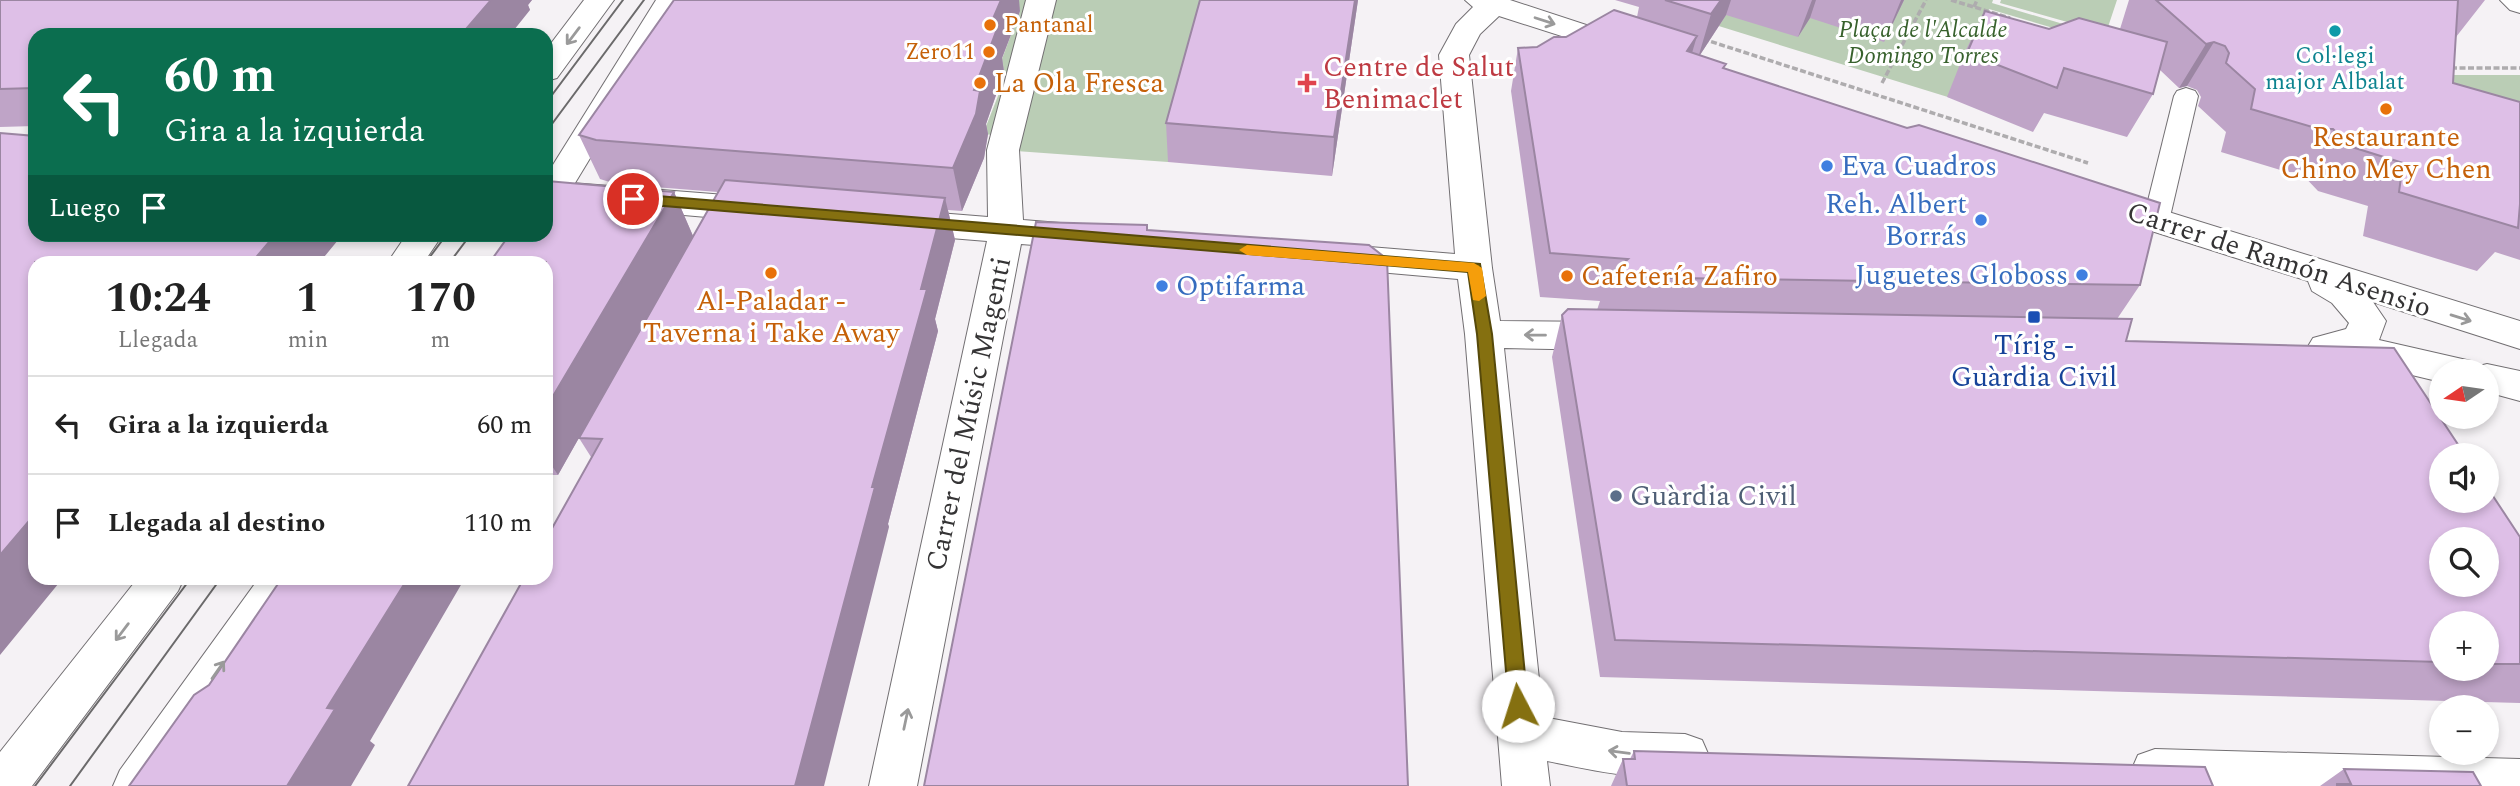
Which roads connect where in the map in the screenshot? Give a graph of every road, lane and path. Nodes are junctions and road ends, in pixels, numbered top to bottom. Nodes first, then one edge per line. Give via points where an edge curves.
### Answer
1 (599, 0) edge
2 (671, 0) edge
3 (1041, 0) edge
4 (1926, 0) edge
5 (1951, 0) edge
6 (1977, 0) edge
7 (2515, 0) edge
8 (1487, 2) edge
9 (2520, 4) edge
10 (1974, 7) junction
11 (2013, 19) edge
12 (1702, 39) edge
13 (1655, 57) edge
14 (553, 62) edge
15 (2438, 68) edge
16 (2520, 68) edge
17 (1882, 83) dead end
18 (2186, 96) dead end
19 (2164, 187) junction
20 (553, 190) edge
21 (2077, 195) edge
22 (553, 196) edge
23 (730, 207) junction
24 (799, 213) edge
25 (868, 219) edge
26 (2156, 221) junction
27 (1006, 231) junction
28 (1117, 239) edge
29 (710, 243) edge
30 (1297, 254) edge
31 (1474, 268) junction
32 (2303, 268) junction
33 (1484, 334) junction
34 (2520, 335) edge
35 (1638, 337) edge
36 (2429, 365) edge
37 (2499, 381) edge
38 (2520, 386) edge
39 (158, 585) edge
40 (278, 585) edge
41 (1521, 734) junction
42 (1732, 757) edge
43 (2117, 770) edge
44 (2520, 782) edge
45 (3, 786) edge
46 (137, 786) edge
47 (893, 786) edge
48 (1526, 786) edge

1 -> 14 street
2 - 20 street
3 - 27 street, Carrer del Músic Magenti via 1003,150
4 - 17 path
5 - 10 path
6 - 10 path
7 - 9 street
8 -> 13 street
8 - 31 street via 1454,55
10 - 11 path
12 - 19 path
15 - 16 path
18 - 19 lane
19 - 26 lane
21 - 26 street, Carrer de Ramón Asensio
22 - 23 street
23 - 24 street
23 - 29 street
25 - 27 street
26 - 32 street, Carrer de Ramón Asensio
27 - 28 street
47 -> 27 street, Carrer del Músic Magenti
30 - 31 street
31 - 33 street
32 -> 34 street, Carrer de Ramón Asensio
32 - 36 street via 2345,294 2368,321 2361,340 2312,348
35 -> 33 street
33 - 41 street
37 - 38 street
39 -> 45 street
46 -> 40 street
42 -> 41 street via 1622,754
41 - 48 street
43 - 44 street

